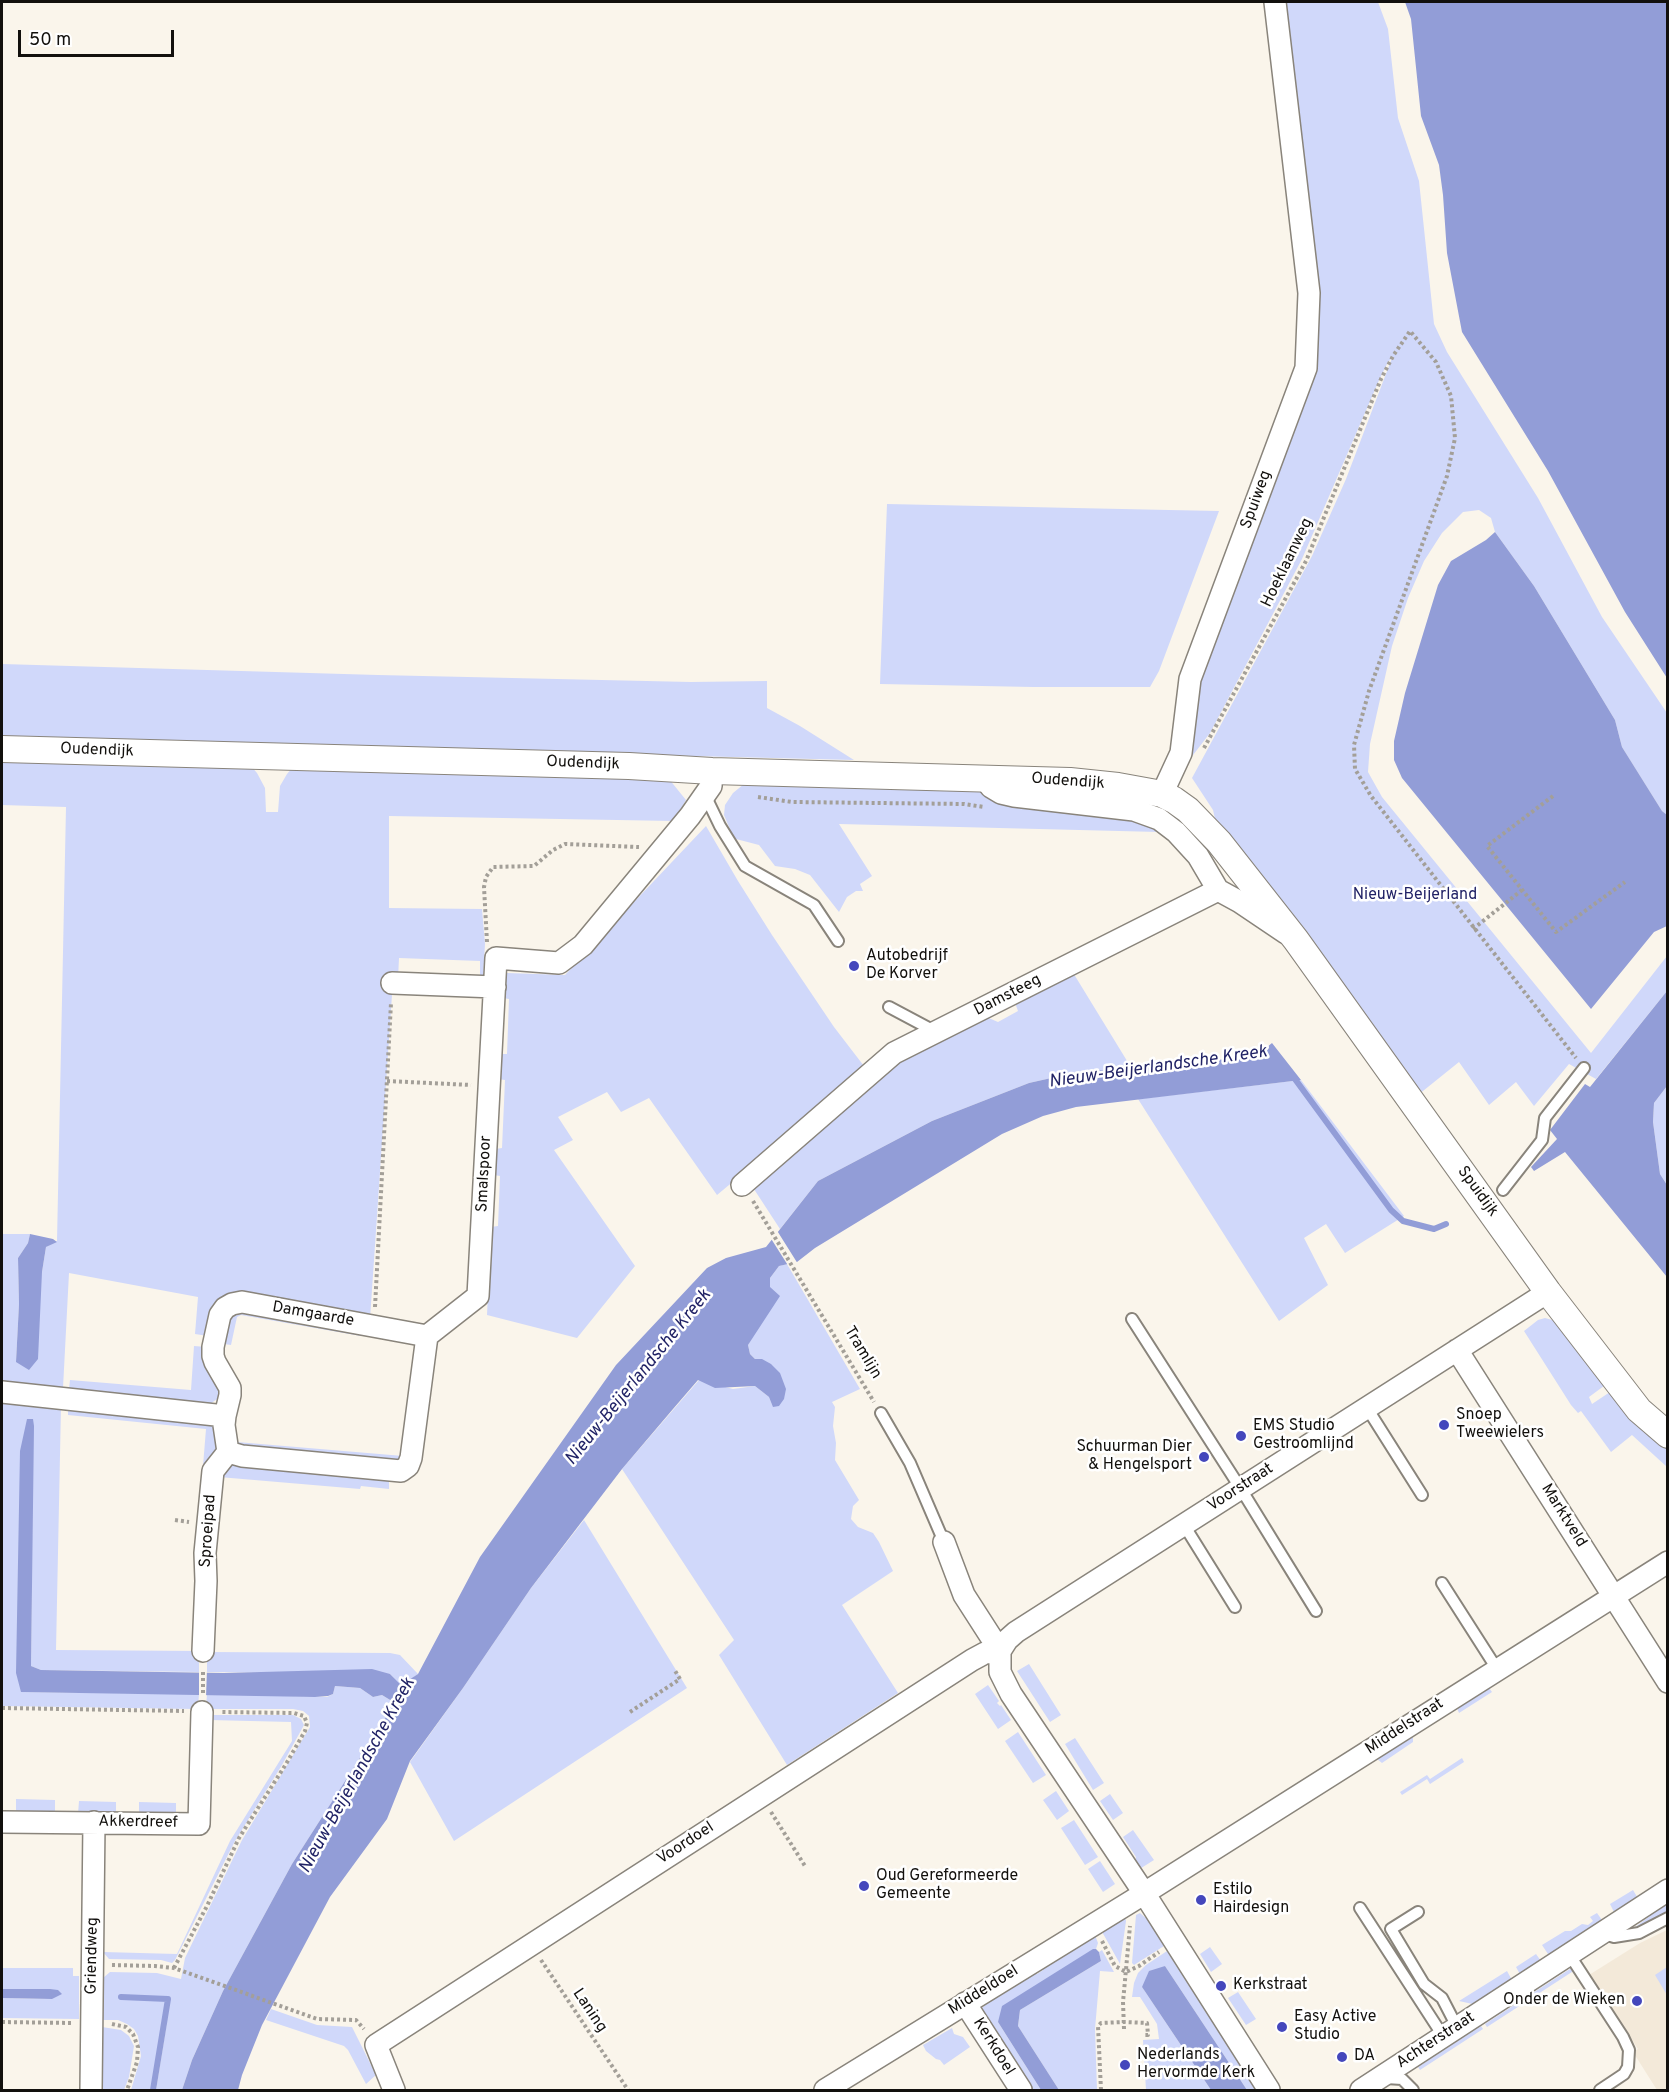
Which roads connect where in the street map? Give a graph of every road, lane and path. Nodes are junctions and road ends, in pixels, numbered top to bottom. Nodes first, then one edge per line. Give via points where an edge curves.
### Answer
1 (1275, 2) edge
2 (2, 749) edge
3 (1201, 752) dead end
4 (984, 778) junction
5 (709, 782) junction
6 (1162, 794) junction
7 (755, 796) dead end
8 (1553, 796) dead end
9 (994, 809) dead end
10 (664, 847) junction
11 (1625, 882) dead end
12 (1522, 890) junction
13 (1218, 891) junction
14 (1473, 929) junction
15 (1296, 940) junction
16 (838, 941) dead end
17 (496, 958) junction
18 (392, 983) joint
19 (495, 987) junction
20 (889, 1007) dead end
21 (936, 1032) junction
22 (1584, 1068) joint
23 (387, 1081) junction
24 (489, 1086) junction
25 (742, 1185) joint
26 (1503, 1190) dead end
27 (1548, 1292) junction
28 (1132, 1319) dead end
29 (374, 1326) junction
30 (427, 1336) junction
31 (1457, 1350) junction
32 (2, 1392) edge
33 (1366, 1408) junction
34 (880, 1413) joint
35 (225, 1416) junction
36 (1668, 1435) edge
37 (228, 1452) junction
38 (1241, 1489) junction
39 (1422, 1495) dead end
40 (1184, 1525) junction
41 (944, 1542) joint
42 (1668, 1562) edge
43 (1442, 1583) dead end
44 (1613, 1595) junction
45 (1235, 1607) dead end
46 (1316, 1611) dead end
47 (203, 1651) joint
48 (1000, 1651) junction
49 (674, 1669) dead end
50 (1497, 1669) junction
51 (1668, 1682) edge
52 (202, 1704) joint
53 (630, 1712) dead end
54 (761, 1796) junction
55 (2, 1822) edge
56 (94, 1822) junction
57 (806, 1866) dead end
58 (1668, 1890) edge
59 (1138, 1897) junction
60 (1360, 1908) dead end
61 (1418, 1912) dead end
62 (1668, 1918) edge
63 (1093, 1924) junction
64 (1601, 1933) junction
65 (1174, 1941) junction
66 (530, 1944) junction
67 (1569, 1954) junction
68 (93, 1965) junction
69 (1126, 1972) junction
70 (965, 2003) junction
71 (1124, 2022) junction
72 (1124, 2029) dead end
73 (1450, 2032) junction
74 (1143, 2035) dead end
75 (375, 2045) junction
76 (1387, 2073) junction
77 (91, 2091) edge
78 (394, 2091) edge
79 (628, 2091) edge
80 (825, 2091) edge
81 (1021, 2091) edge
82 (1101, 2091) edge
83 (1269, 2091) edge
84 (1361, 2091) edge
85 (1413, 2091) edge
86 (1600, 2091) edge

1 - 6 street, Spuiweg via 1310,293 1306,368 1190,679 1181,753
2 - 5 street, Oudendijk via 629,766
3 - 14 path, Hoeklaanweg via 1306,561 1381,379 1410,331 1436,362 1451,396 1455,438 1447,476 1369,691 1354,745 1355,769 1371,796
4 - 5 street, Oudendijk
4 - 6 street, Oudendijk via 1070,781
4 - 13 street via 1001,793 1134,810 1159,819 1198,856
5 - 10 street
5 - 16 lane via 720,826 745,866 814,905
6 - 15 street via 1188,810 1219,842
7 - 9 path via 792,802 964,804
8 - 12 path via 1487,846
10 - 17 street via 583,945 559,963
10 - 17 path via 565,844 534,866 493,867 486,877 484,907 487,943
11 - 12 path via 1556,932
12 - 14 path
13 - 15 street
13 - 21 street, Damsteeg
14 - 22 path
15 - 27 street, Spuidijk
17 - 19 street, Smalspoor
18 - 19 street
18 - 23 path
19 - 24 street, Smalspoor
20 - 21 lane
21 - 25 street, Damsteeg via 894,1053
22 - 26 lane via 1545,1118 1542,1140
23 - 24 path
23 - 29 path
24 - 30 street, Smalspoor via 478,1296
25 - 34 path, Tramlijn
27 - 31 street, Voorstraat
27 - 36 street, Spuidijk via 1639,1410
28 - 38 lane
29 - 30 street, Damgaarde
29 - 35 street, Damgaarde via 242,1302 225,1308 213,1347 213,1356 230,1388
30 - 37 street via 411,1458 401,1471
31 - 33 street, Voorstraat
31 - 44 street, Marktveld
32 - 35 street
33 - 38 street, Voorstraat
33 - 39 lane
34 - 41 lane via 910,1463
35 - 37 street
37 - 47 street, Sproeipad via 213,1471 204,1560
38 - 40 street, Voorstraat
38 - 46 lane
40 - 45 lane
40 - 48 street, Voorstraat via 1016,1632
41 - 48 street via 964,1595
42 - 44 street, Middelstraat
43 - 50 lane
44 - 50 street, Middelstraat
44 - 51 street, Marktveld
47 - 52 path
48 - 54 street, Voordoel via 972,1660
48 - 59 street via 1000,1672 1011,1694
49 - 53 path via 680,1679
50 - 59 street, Middelstraat
52 - 56 street, Akkerdreef via 199,1824
54 - 57 path
54 - 66 street, Voordoel
55 - 56 street, Akkerdreef
56 - 68 street, Griendweg
58 - 64 street, Achterstraat
59 - 63 street, Middeldoel
59 - 65 street
59 - 69 path
60 - 73 lane
61 - 73 lane via 1391,1929 1424,1984 1442,1998
62 - 64 lane via 1624,1936
63 - 69 path via 1115,1966
63 - 70 street, Middeldoel
64 - 67 street, Achterstraat
65 - 69 path
65 - 83 street
66 - 75 street, Voordoel
66 - 79 path, Laning
67 - 73 street, Achterstraat
67 - 86 lane via 1629,2050 1624,2074
68 - 75 path via 155,1966 184,1972 318,2019 356,2020
68 - 77 street, Griendweg
69 - 71 path
70 - 80 street, Middeldoel
70 - 81 street, Kerkdoel
71 - 72 path
71 - 74 path via 1147,2023 1148,2035
71 - 82 path via 1098,2026
73 - 76 street, Achterstraat
75 - 78 street
76 - 84 street, Achterstraat
76 - 85 lane via 1402,2079

